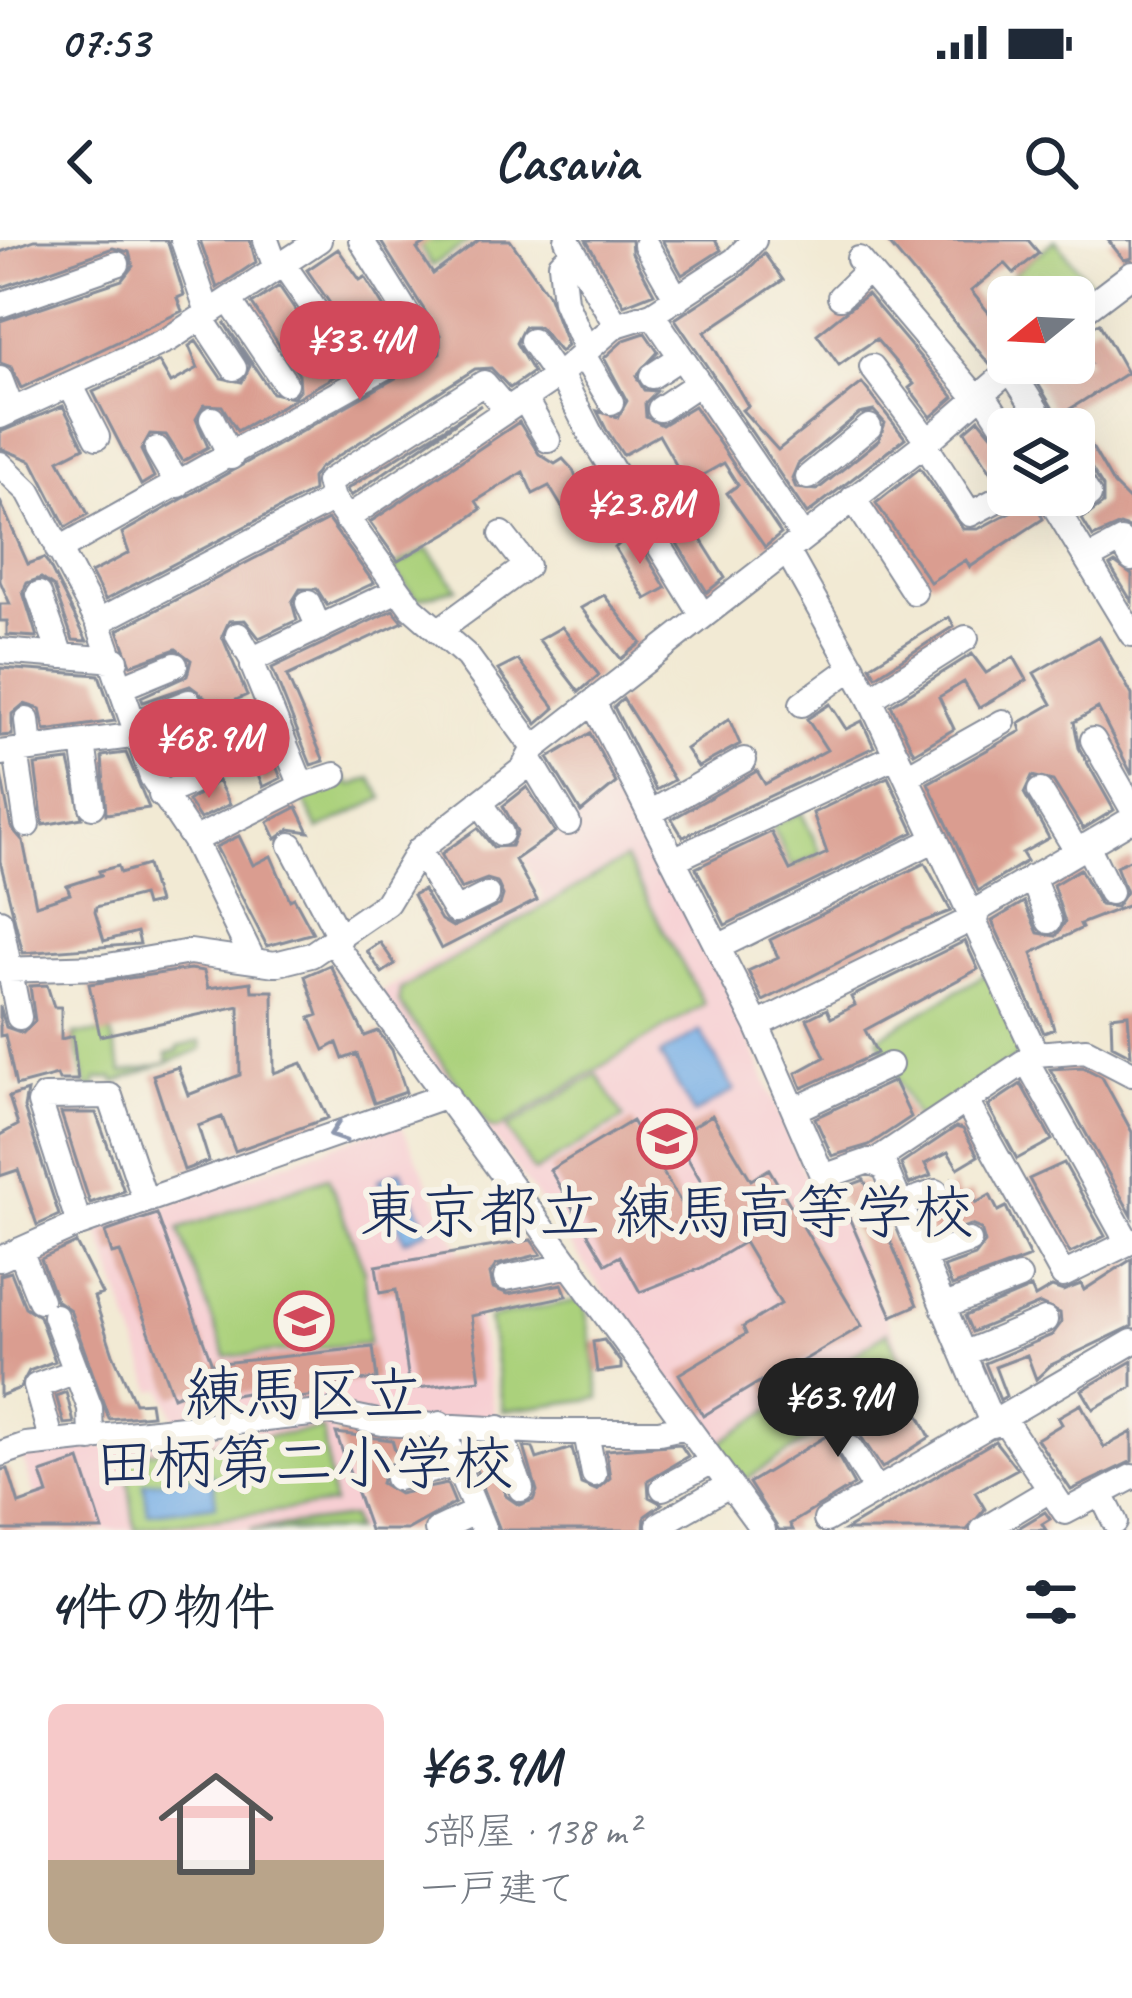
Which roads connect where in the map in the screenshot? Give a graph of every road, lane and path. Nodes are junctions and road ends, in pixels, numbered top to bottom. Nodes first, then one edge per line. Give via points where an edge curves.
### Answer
1 (183, 240) edge
2 (266, 240) edge
3 (320, 240) edge
4 (362, 240) edge
5 (754, 240) edge
6 (646, 245) dead end
7 (570, 246) edge
8 (117, 264) dead end
9 (279, 266) junction
10 (1132, 274) edge
11 (840, 297) dead end
12 (676, 299) junction
13 (1095, 302) edge
14 (0, 304) edge
15 (213, 310) junction
16 (652, 314) junction
17 (616, 325) junction
18 (335, 339) dead end
19 (532, 341) dead end
20 (585, 354) junction
21 (681, 357) junction
22 (872, 367) dead end
23 (234, 368) dead end
24 (558, 375) junction
25 (652, 376) dead end
26 (0, 379) edge
27 (285, 383) dead end
28 (699, 383) junction
29 (70, 384) junction
30 (994, 384) edge
31 (980, 396) junction
32 (611, 402) dead end
33 (516, 404) junction
34 (989, 408) edge
35 (660, 409) dead end
36 (6, 413) edge
37 (212, 419) dead end
38 (869, 427) dead end
39 (98, 437) dead end
40 (548, 440) dead end
41 (926, 441) junction
42 (158, 449) dead end
43 (838, 452) junction
44 (231, 457) junction
45 (0, 464) edge
46 (808, 477) dead end
47 (178, 485) junction
48 (860, 493) junction
49 (987, 505) edge
50 (340, 509) junction
51 (1062, 516) edge
52 (502, 534) dead end
53 (795, 544) junction
54 (58, 550) junction
55 (1089, 558) junction
56 (1132, 559) edge
57 (398, 590) junction
58 (914, 592) dead end
59 (39, 594) dead end
60 (308, 603) dead end
61 (704, 616) junction
62 (98, 622) junction
63 (319, 628) junction
64 (438, 631) junction
65 (1132, 634) edge
66 (238, 635) dead end
67 (966, 638) dead end
68 (0, 651) edge
69 (61, 656) junction
70 (116, 661) junction
71 (253, 661) junction
72 (175, 665) dead end
73 (854, 668) junction
74 (124, 686) junction
75 (870, 698) junction
76 (188, 702) dead end
77 (593, 702) junction
78 (802, 704) dead end
79 (27, 720) dead end
80 (1003, 722) dead end
81 (137, 729) junction
82 (1093, 740) dead end
83 (82, 743) junction
84 (15, 751) edge
85 (532, 753) junction
86 (744, 760) dead end
87 (219, 762) dead end
88 (902, 766) junction
89 (335, 775) dead end
90 (302, 786) junction
91 (1040, 791) dead end
92 (161, 795) junction
93 (480, 802) junction
94 (92, 806) dead end
95 (1132, 808) edge
96 (650, 813) junction
97 (1132, 819) edge
98 (568, 823) dead end
99 (27, 825) dead end
100 (501, 833) dead end
101 (936, 839) junction
102 (194, 840) junction
103 (291, 845) dead end
104 (1082, 848) junction
105 (419, 850) junction
106 (674, 860) junction
107 (1032, 878) junction
108 (1110, 892) dead end
109 (487, 895) dead end
110 (975, 914) junction
111 (0, 921) edge
112 (1049, 921) dead end
113 (337, 941) junction
114 (718, 947) junction
115 (253, 960) junction
116 (6, 970) edge
117 (19, 1017) dead end
118 (758, 1025) junction
119 (1031, 1057) junction
120 (890, 1066) dead end
121 (1126, 1072) edge
122 (447, 1095) junction
123 (1132, 1099) edge
124 (967, 1103) junction
125 (794, 1110) junction
126 (877, 1160) junction
127 (936, 1192) dead end
128 (146, 1200) junction
129 (901, 1204) junction
130 (79, 1224) junction
131 (969, 1241) dead end
132 (1130, 1242) edge
133 (10, 1255) edge
134 (922, 1257) junction
135 (571, 1265) junction
136 (506, 1277) dead end
137 (1019, 1277) dead end
138 (944, 1307) junction
139 (1045, 1320) dead end
140 (1132, 1342) edge
141 (963, 1354) junction
142 (76, 1371) junction
143 (999, 1422) junction
144 (440, 1424) junction
145 (687, 1426) junction
146 (499, 1428) junction
147 (586, 1433) junction
148 (91, 1438) junction
149 (52, 1442) junction
150 (851, 1450) dead end
151 (0, 1454) edge
152 (711, 1462) junction
153 (456, 1465) junction
154 (908, 1471) junction
155 (594, 1474) dead end
156 (1132, 1477) edge
157 (397, 1478) dead end
158 (729, 1485) junction
159 (663, 1488) dead end
160 (521, 1489) dead end
161 (876, 1490) junction
162 (1050, 1490) junction
163 (1101, 1494) junction
164 (921, 1495) dead end
165 (480, 1521) edge
166 (1067, 1521) edge
167 (1114, 1522) dead end
168 (659, 1525) dead end
169 (823, 1527) edge
170 (437, 1530) edge
171 (763, 1530) edge
172 (982, 1530) edge

1 - 15 street
2 - 9 street
3 - 9 street
4 - 44 street via 427,344
5 - 12 street
6 - 12 street
7 - 17 street
7 - 20 street via 560,285
8 - 14 street
9 - 15 street
9 - 18 street
10 - 13 street
11 - 31 street via 864,265
12 - 16 street
15 - 23 street
15 - 27 street
15 - 29 street
16 - 17 street
16 - 21 street
17 - 20 street
19 - 24 street
20 - 24 street
20 - 32 street
21 - 25 street
21 - 28 street
22 - 41 street
24 - 33 street
24 - 61 street
26 - 36 street
28 - 35 street
28 - 53 street
29 - 36 street
29 - 39 street
30 - 31 street
31 - 34 street
31 - 41 street
33 - 40 street
33 - 50 street
33 - 50 street via 484,383 328,482
37 - 44 street
38 - 43 street
41 - 48 street
41 - 49 street via 970,514
42 - 47 street
43 - 46 street
43 - 48 street
44 - 47 street
45 - 54 street via 29,492
47 - 54 street
48 - 53 street
48 - 58 street
50 - 57 street
50 - 62 street
51 - 55 street
52 - 64 street via 527,566
53 - 61 street
53 - 73 street
54 - 62 street
55 - 56 street via 1121,541
55 - 65 street
57 - 63 street
57 - 64 street
59 - 69 street
60 - 63 street
61 - 77 street
62 - 70 street
63 - 71 street
64 - 85 street via 467,656
66 - 71 street
67 - 75 street
68 - 69 street
69 - 70 street
70 - 74 street
71 - 90 street
72 - 74 street
73 - 75 street
73 - 78 street
74 - 81 street
75 - 88 street
76 - 81 street
77 - 85 street
77 - 96 street
79 - 84 street
80 - 88 street
81 - 83 street
81 - 92 street
82 - 95 street
83 - 84 street
83 - 94 street
84 - 99 street
85 - 93 street
85 - 98 street
86 - 96 street
87 - 92 street
88 - 101 street
88 - 106 street
89 - 90 street
90 - 102 street
91 - 104 street
92 - 102 street
93 - 100 street
93 - 105 street
96 - 106 street
97 - 104 street
101 - 110 street
101 - 114 street
102 - 115 street
103 - 113 street
104 - 107 street
104 - 108 street
105 - 109 street via 455,911
105 - 113 street via 387,903
106 - 114 street
107 - 110 street
107 - 112 street
110 - 118 street via 918,955
110 - 119 street
111 - 116 street
113 - 115 street via 289,963
113 - 122 street
114 - 118 street
115 - 116 street via 190,952 101,968
116 - 117 street
118 - 125 street
119 - 121 street via 1086,1050
119 - 124 street
119 - 132 street
120 - 125 street
121 - 123 street
122 -> 128 street
122 - 135 street
124 - 126 street
124 - 132 street via 1063,1275
125 - 126 street via 825,1179
126 - 129 street
127 - 129 street
128 - 130 street
128 - 130 street via 110,1096 44,1097
129 - 134 street
130 - 133 street
131 - 134 street
133 - 142 street
134 - 138 street
135 - 136 street
135 - 145 street
137 - 138 street
138 - 141 street
139 - 141 street
140 - 143 street
141 - 143 street
142 - 148 street
142 - 149 street via 36,1386
143 - 154 street via 969,1453
143 - 162 street
144 - 146 street
144 - 148 street via 329,1412
144 - 153 street
145 - 147 street
145 - 152 street
146 - 147 street
146 - 160 street
147 - 155 street
148 - 149 street
149 - 151 street
150 - 161 street
152 - 158 street
152 - 159 street
153 - 157 street
153 - 165 street
154 - 161 street
154 - 164 street
156 - 163 street
158 - 168 street
158 - 171 street
161 - 169 street
162 - 166 street
162 - 172 street
163 - 166 street
163 - 167 street
165 - 170 street

